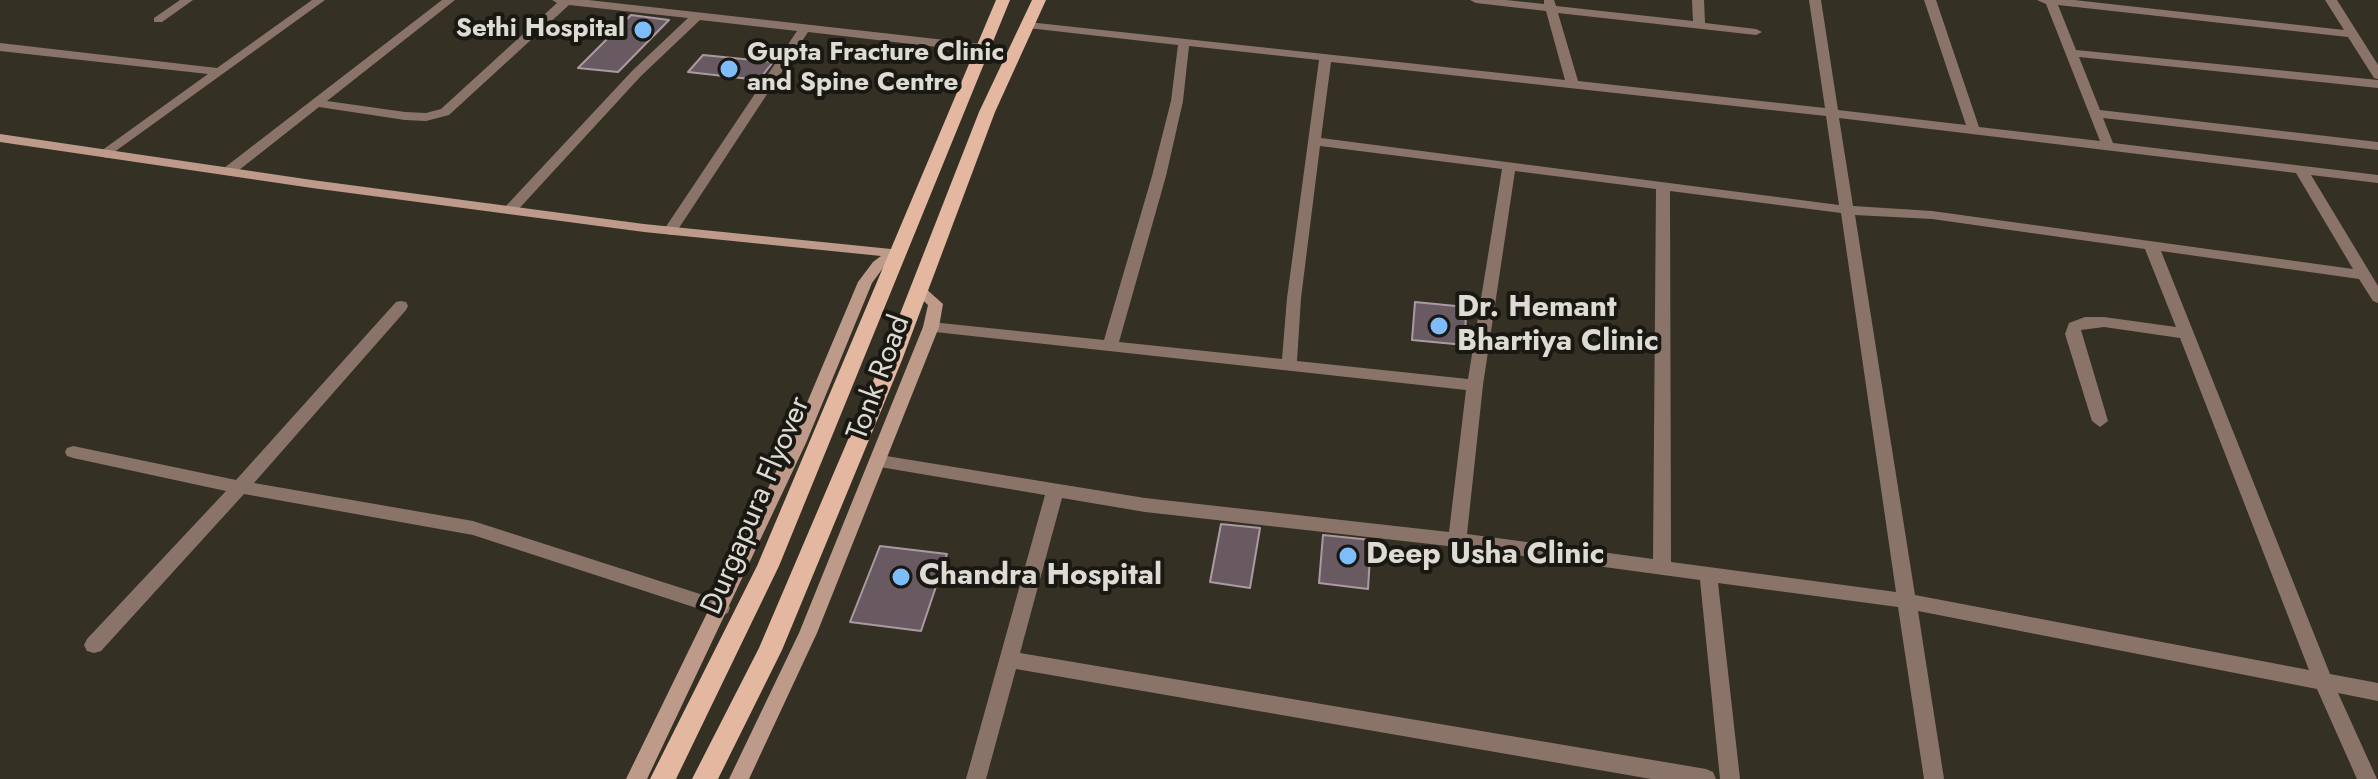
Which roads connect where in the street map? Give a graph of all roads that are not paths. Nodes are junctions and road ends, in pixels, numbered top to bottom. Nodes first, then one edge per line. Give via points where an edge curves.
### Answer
1 (187, 0) edge
2 (319, 0) edge
3 (449, 0) edge
4 (558, 0) edge
5 (1003, 0) edge
6 (1039, 0) edge
7 (1476, 0) edge
8 (1698, 0) edge
9 (1815, 0) edge
10 (1930, 0) edge
11 (2043, 0) edge
12 (2050, 0) edge
13 (2165, 0) edge
14 (2331, 0) edge
15 (566, 1) edge
16 (1550, 4) edge
17 (1583, 6) edge
18 (2173, 15) junction
19 (696, 17) junction
20 (158, 20) dead end
21 (1028, 25) junction
22 (1699, 25) junction
23 (804, 29) junction
24 (1756, 32) dead end
25 (2352, 34) junction
26 (1184, 42) junction
27 (0, 47) edge
28 (981, 48) junction
29 (2071, 53) junction
30 (1325, 58) junction
31 (219, 72) junction
32 (2378, 75) edge
33 (2378, 84) edge
34 (1573, 85) junction
35 (318, 103) junction
36 (1833, 113) junction
37 (2095, 113) junction
38 (1974, 130) junction
39 (0, 138) edge
40 (1314, 141) junction
41 (2108, 146) junction
42 (2378, 146) edge
43 (106, 154) junction
44 (1509, 167) junction
45 (2301, 170) junction
46 (229, 171) junction
47 (2378, 179) edge
48 (1663, 187) junction
49 (510, 210) junction
50 (1848, 210) junction
51 (670, 231) junction
52 (2151, 245) junction
53 (896, 253) junction
54 (2365, 275) junction
55 (916, 298) junction
56 (2378, 298) edge
57 (401, 306) dead end
58 (931, 327) junction
59 (2185, 334) junction
60 (1111, 344) junction
61 (1289, 364) junction
62 (1475, 385) junction
63 (2100, 421) dead end
64 (73, 452) dead end
65 (880, 461) junction
66 (240, 487) junction
67 (1055, 490) junction
68 (1457, 540) junction
69 (1662, 568) junction
70 (1708, 574) junction
71 (1907, 601) junction
72 (721, 608) junction
73 (94, 645) dead end
74 (1008, 659) junction
75 (2323, 681) junction
76 (2378, 692) edge
77 (636, 779) edge
78 (663, 779) edge
79 (705, 779) edge
80 (739, 779) edge
81 (976, 779) edge
82 (1706, 779) edge
83 (1730, 779) edge
84 (1934, 779) edge
85 (2367, 779) edge

1 - 20 street
2 - 31 street
3 - 35 street
4 - 15 street
5 - 28 main road, Tonk Road
6 - 21 main road, Tonk Road
7 - 16 street
8 - 22 street
9 - 36 street
10 - 38 street
11 - 12 street
12 - 18 street
12 - 29 street
13 - 18 street
14 - 25 street
15 - 19 street
15 - 35 street via 445,112 405,116
16 - 17 street
16 - 34 street
17 - 22 street
18 - 25 street
19 - 23 street
19 - 49 street
21 - 26 street
21 - 55 main road, Tonk Road via 987,112
22 - 24 street
23 - 28 street
23 - 51 street
25 - 32 street
26 - 30 street
26 - 60 street via 1159,176
27 - 31 street
28 - 53 main road, Tonk Road
29 - 33 street
29 - 37 street
30 - 34 street
30 - 40 street
31 - 43 street
34 - 36 street
35 - 46 street
36 - 38 street
36 - 50 street
37 - 41 street
37 - 42 street
38 - 41 street
39 - 43 street
40 - 44 street
40 - 61 street
41 - 45 street
43 - 46 street
44 - 48 street
44 - 62 street
45 - 47 street
45 - 54 street
46 - 49 street
48 - 50 street
48 - 69 street
49 - 51 street
50 - 52 street via 1932,215
50 - 71 street
51 - 53 street
52 - 54 street
52 - 59 street
53 - 72 street, Tonk Road via 865,282
53 - 78 main road, Durgapura Flyover via 768,566
54 - 56 street
55 - 58 street, Tonk Road via 936,304
55 - 79 main road via 770,650
57 - 66 street
58 - 60 street
58 - 65 street, Tonk Road
59 - 63 street via 2104,322 2074,327
59 - 75 street
60 - 61 street
61 - 62 street
62 - 68 street
64 - 66 street
65 - 67 street
65 - 80 street, Tonk Road via 783,692
66 - 72 street via 473,528
66 - 73 street
67 - 68 street
67 - 74 street
68 - 69 street
69 - 70 street
70 - 71 street
70 - 83 street
71 - 75 street
71 - 84 street
72 - 77 street, Tonk Road
74 - 81 street
74 - 82 street
75 - 76 street
75 - 85 street

